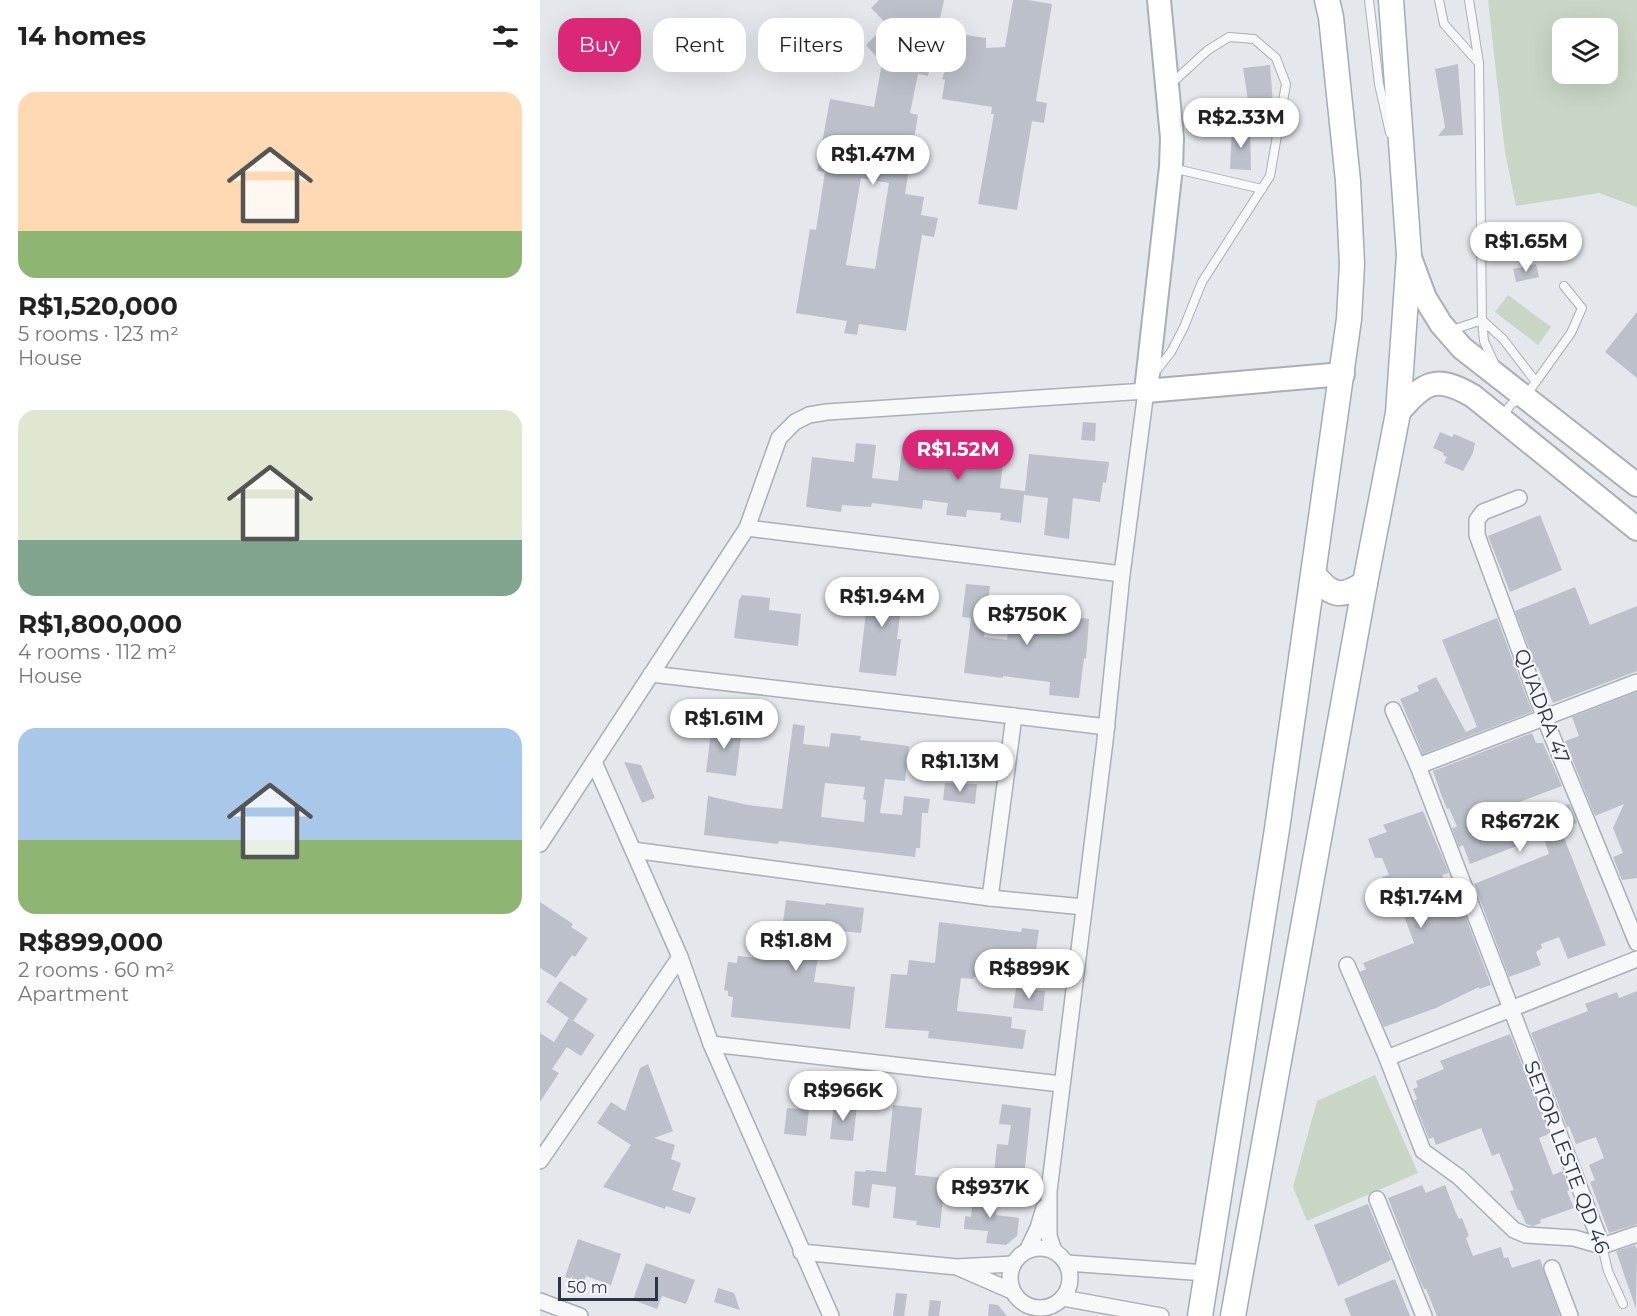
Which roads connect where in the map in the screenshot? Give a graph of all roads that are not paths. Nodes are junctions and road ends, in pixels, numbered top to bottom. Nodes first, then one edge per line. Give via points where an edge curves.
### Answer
1 (1158, 0) edge
2 (1369, 0) edge
3 (1391, 0) edge
4 (1439, 0) edge
5 (1469, 0) edge
6 (1330, 6) edge
7 (1479, 63) junction
8 (1168, 86) junction
9 (1403, 162) junction
10 (1171, 167) junction
11 (1262, 189) junction
12 (1408, 255) junction
13 (1564, 286) dead end
14 (1482, 320) junction
15 (1447, 332) junction
16 (1343, 374) junction
17 (1502, 380) junction
18 (1147, 385) junction
19 (1531, 390) junction
20 (1398, 413) junction
21 (1510, 428) junction
22 (1637, 485) edge
23 (1520, 498) dead end
24 (747, 528) junction
25 (1637, 529) edge
26 (1122, 574) junction
27 (1314, 575) junction
28 (1365, 583) junction
29 (651, 674) junction
30 (1637, 682) edge
31 (1394, 710) dead end
32 (1014, 716) junction
33 (1545, 718) junction
34 (1107, 727) junction
35 (594, 762) junction
36 (1418, 766) junction
37 (540, 844) edge
38 (633, 850) junction
39 (990, 898) junction
40 (1084, 907) junction
41 (1637, 943) edge
42 (680, 957) junction
43 (1637, 959) edge
44 (1347, 965) dead end
45 (1510, 1009) junction
46 (711, 1044) junction
47 (1387, 1058) junction
48 (1061, 1084) junction
49 (1228, 1135) junction
50 (1264, 1143) junction
51 (540, 1161) edge
52 (1049, 1191) junction
53 (1377, 1199) dead end
54 (1637, 1234) edge
55 (1602, 1245) junction
56 (1027, 1251) junction
57 (1054, 1251) junction
58 (801, 1252) junction
59 (1067, 1263) junction
60 (1013, 1264) junction
61 (957, 1267) junction
62 (1552, 1268) dead end
63 (1206, 1273) junction
64 (1012, 1291) junction
65 (540, 1301) edge
66 (1623, 1304) dead end
67 (1056, 1306) edge
68 (1025, 1310) edge
69 (574, 1315) edge
70 (831, 1316) edge
71 (1161, 1316) edge
72 (1200, 1316) edge
73 (1233, 1316) edge
74 (1424, 1316) edge
75 (1570, 1316) edge

1 - 8 main road
2 - 9 lane via 1379,84 1389,129
3 - 9 main road
4 - 7 lane via 1449,31
5 - 7 lane
6 - 16 main road via 1348,181 1352,264
7 - 14 lane
8 - 10 main road
8 - 11 lane via 1208,50 1229,37 1254,39 1276,58 1286,84 1270,176
9 - 12 main road
10 - 11 lane
10 - 18 main road
11 - 18 lane via 1202,282 1171,352
12 - 15 main road via 1425,298
12 - 20 main road
13 - 19 lane via 1582,308 1571,333
14 - 15 lane
14 - 17 lane via 1484,341
14 - 19 lane via 1503,339
15 - 17 main road
16 - 18 main road
16 - 27 main road
17 - 19 main road
18 - 24 street via 809,415 779,438
18 - 26 street
19 - 21 lane via 1506,411
19 - 22 main road
20 - 21 main road via 1412,396 1435,382 1458,387 1473,396
20 - 28 main road
21 - 25 main road
23 - 33 street, QUADRA 47 via 1483,512 1477,520 1477,535
24 - 26 street
24 - 29 street
26 - 34 street
27 - 28 main road via 1324,587 1339,594
27 - 49 main road
28 - 50 main road
29 - 32 street
29 - 35 street
30 - 33 street
31 - 36 street, SETOR LESTE QD 46
32 - 34 street
32 - 39 street
33 - 36 street
33 - 41 street, QUADRA 47
34 - 40 street
35 - 37 street
35 - 38 street
36 - 45 street, SETOR LESTE QD 46
38 - 39 street
38 - 42 street
39 - 40 street
40 - 48 street
42 - 46 street
42 - 51 street
43 - 45 street
44 - 47 street
45 - 47 street
45 - 55 street, SETOR LESTE QD 46
46 - 48 street
46 - 58 street
47 - 55 street via 1427,1155 1449,1168 1514,1230
48 - 52 street
49 - 50 main road via 1239,1126 1246,1126
49 - 63 main road
50 - 73 main road
52 - 56 street
52 - 57 street via 1049,1236
53 - 74 street
54 - 55 street
55 - 66 lane, SETOR LESTE QD 46 via 1608,1271
56 - 57 street
56 - 60 street
57 - 59 street
58 - 61 street
58 - 70 street
59 - 63 street
59 - 67 street via 1069,1287
60 - 61 street
60 - 64 street
61 - 64 street
62 - 75 street
63 - 72 main road
64 - 68 street
65 - 69 street
67 - 68 street
67 - 71 street

